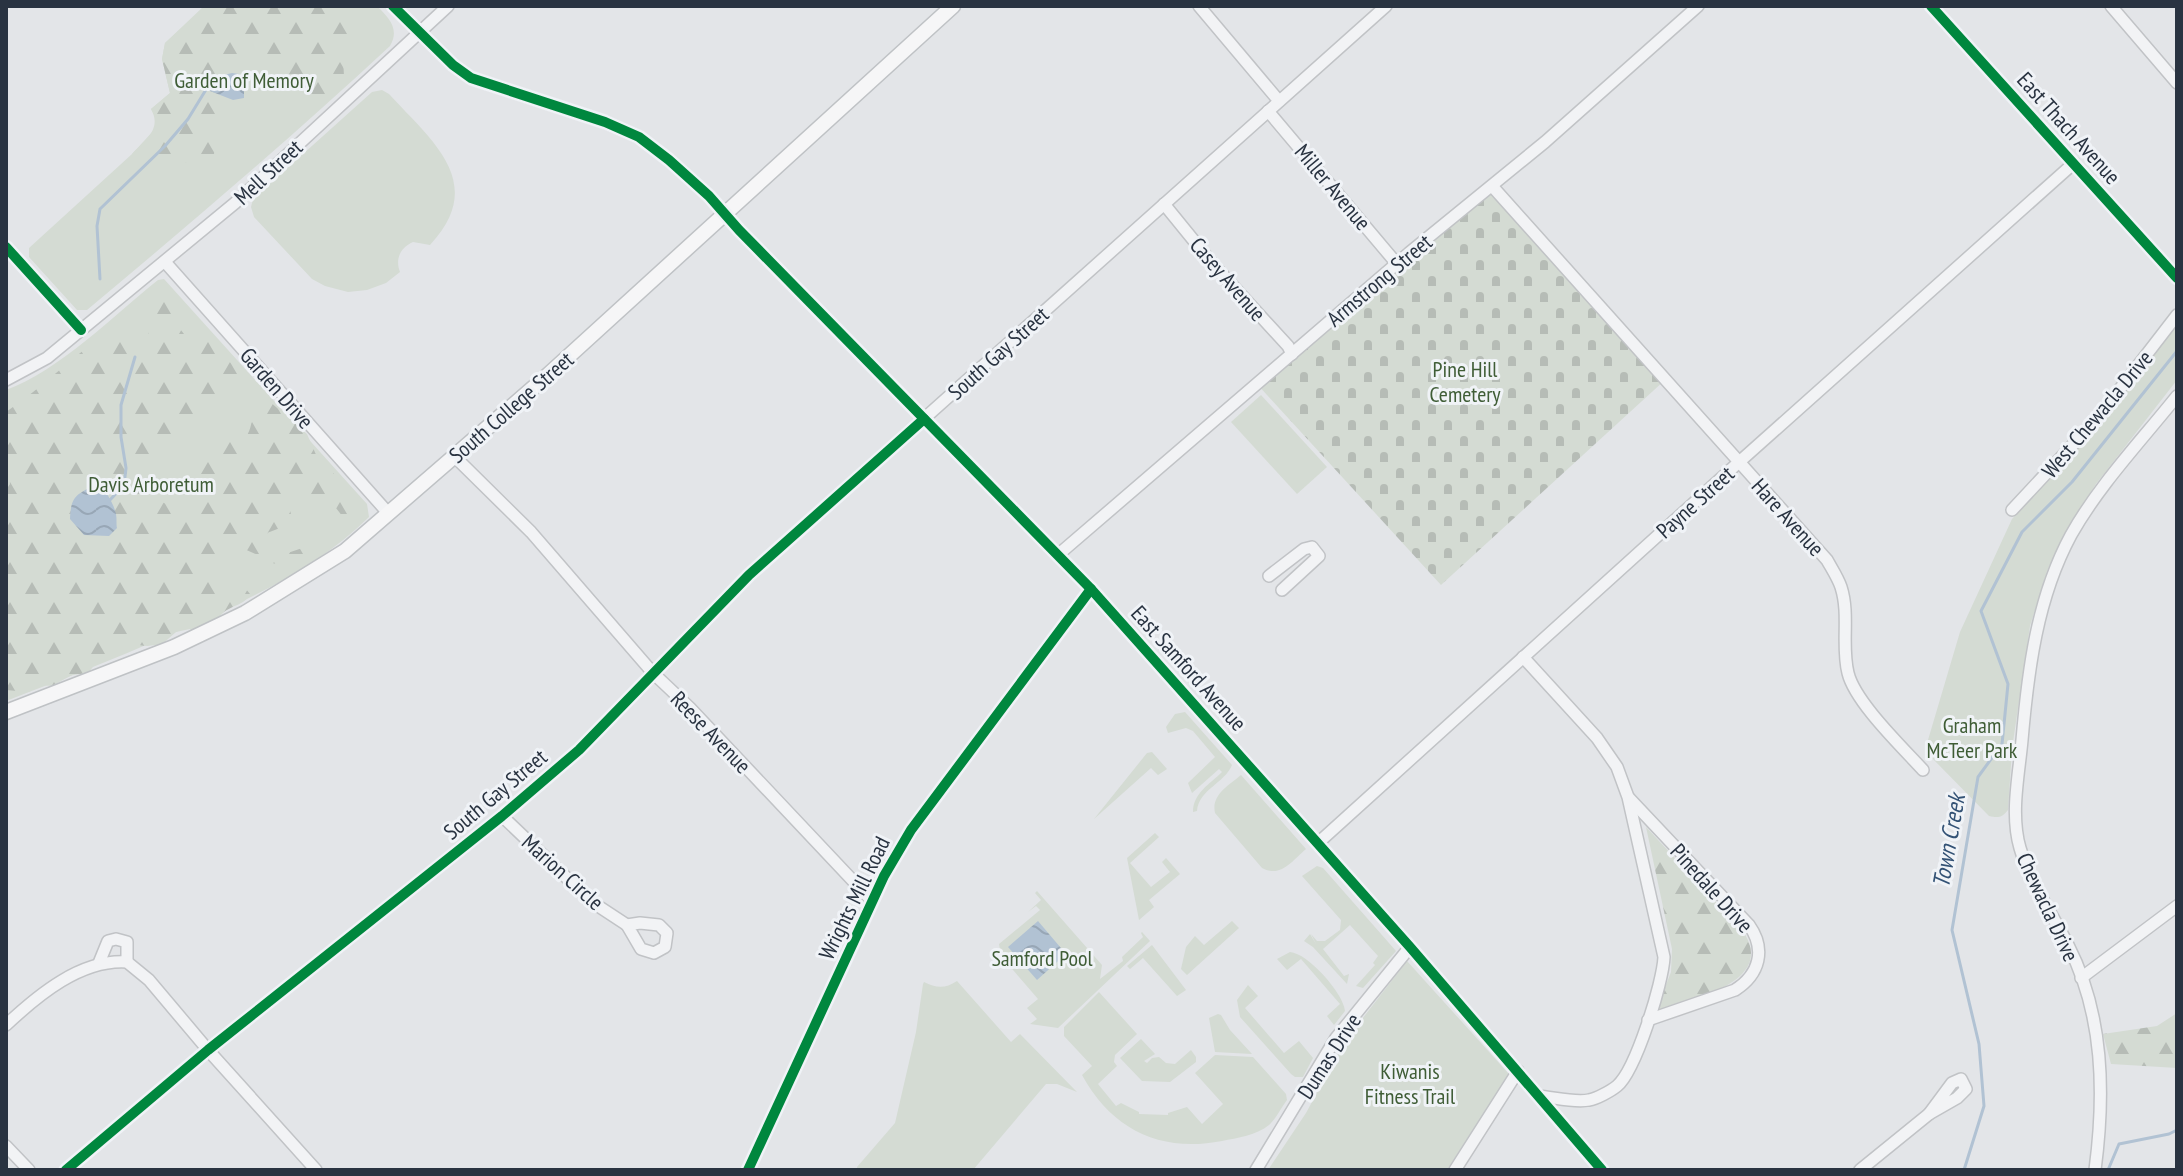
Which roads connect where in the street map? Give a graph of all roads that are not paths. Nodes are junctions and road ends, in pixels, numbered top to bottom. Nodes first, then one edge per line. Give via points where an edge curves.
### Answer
1 (393, 6) edge
2 (448, 6) edge
3 (953, 6) edge
4 (1199, 6) edge
5 (1386, 6) edge
6 (1698, 6) edge
7 (1931, 6) edge
8 (2114, 7) edge
9 (419, 32) junction
10 (2177, 83) edge
11 (1279, 101) junction
12 (1268, 111) junction
13 (2074, 163) junction
14 (1492, 186) junction
15 (1164, 204) junction
16 (724, 213) junction
17 (6, 247) edge
18 (165, 262) junction
19 (1397, 264) junction
20 (2177, 278) edge
21 (2177, 315) edge
22 (81, 330) junction
23 (1292, 354) junction
24 (6, 380) edge
25 (2177, 396) edge
26 (924, 419) junction
27 (454, 456) junction
28 (1738, 463) junction
29 (2012, 510) dead end
30 (389, 514) junction
31 (1059, 554) junction
32 (1269, 576) dead end
33 (1091, 589) junction
34 (1282, 590) dead end
35 (1523, 657) junction
36 (653, 673) junction
37 (6, 712) edge
38 (1923, 770) dead end
39 (1628, 797) junction
40 (502, 816) junction
41 (1318, 843) junction
42 (872, 901) junction
43 (2177, 906) edge
44 (627, 925) dead end
45 (1410, 947) junction
46 (127, 962) junction
47 (99, 963) junction
48 (2081, 978) junction
49 (1648, 1020) junction
50 (6, 1025) edge
51 (208, 1050) junction
52 (1518, 1071) junction
53 (1538, 1096) junction
54 (1929, 1114) dead end
55 (6, 1146) edge
56 (29, 1170) edge
57 (66, 1170) edge
58 (316, 1170) edge
59 (748, 1170) edge
60 (1256, 1170) edge
61 (1455, 1170) edge
62 (1602, 1170) edge
63 (1860, 1170) edge
64 (2095, 1170) edge

1 - 9 street, East Samford Avenue
2 - 9 street, Mell Street
3 - 16 main road, South College Street
4 - 11 street
5 - 11 street, South Gay Street
6 - 14 street, Armstrong Street
7 - 13 street, East Thach Avenue
8 - 10 street
9 - 16 street, East Samford Avenue via 471,78 639,137
9 - 18 street, Mell Street
11 - 12 street, South Gay Street
12 - 15 street, South Gay Street
12 - 19 street, Miller Avenue
13 - 20 street, East Thach Avenue
13 - 28 street, Payne Street
14 - 19 street, Armstrong Street
14 - 28 street, Hare Avenue
15 - 23 street, Casey Avenue
15 - 26 street, South Gay Street
16 - 26 street, East Samford Avenue
16 - 27 main road, South College Street
17 - 22 street
18 - 22 street, Mell Street
18 - 30 street, Garden Drive
19 - 23 street, Armstrong Street
21 - 29 street, West Chewacla Drive via 2089,429
22 - 24 street, Mell Street via 47,358
23 - 31 street, Armstrong Street
25 - 48 street, Chewacla Drive via 2072,534 2039,619 2028,673 2017,792 2019,847
26 - 31 street, East Samford Avenue
26 - 36 street, South Gay Street via 749,575
27 - 30 main road, South College Street
27 - 36 street, Reese Avenue via 531,532
28 - 35 street, Payne Street
28 - 38 street, Hare Avenue via 1827,560 1844,597 1848,677
30 - 37 main road, South College Street via 335,559 245,613 174,647
31 - 33 street, East Samford Avenue
32 - 34 street via 1304,549 1316,550 1319,556
33 - 41 street, East Samford Avenue
33 - 42 street, Wrights Mill Road via 911,830
35 - 39 street, Pinedale Drive via 1597,738 1617,767
35 - 41 street, Payne Street
36 - 40 street, South Gay Street via 579,750
36 - 42 street, Reese Avenue
39 - 49 street, Pinedale Drive via 1664,957
39 - 49 street, Pinedale Drive via 1749,925 1760,947 1759,960 1735,990
40 - 44 street, Marion Circle via 592,902
40 - 51 street, South Gay Street
41 - 45 street, East Samford Avenue
42 - 59 street, Wrights Mill Road
43 - 48 street
45 - 52 street, East Samford Avenue
45 - 60 street, Dumas Drive via 1336,1038
46 - 47 street
46 - 47 street via 127,942 116,939 108,941
46 - 51 street
47 - 50 street via 62,981
48 - 64 street, Chewacla Drive via 2100,1053 2101,1130
49 - 53 street, Pinedale Drive via 1617,1086 1589,1100
51 - 57 street, South Gay Street
51 - 58 street
52 - 53 street, East Samford Avenue
52 - 61 street
53 - 62 street, East Samford Avenue
54 - 63 street
55 - 56 street

